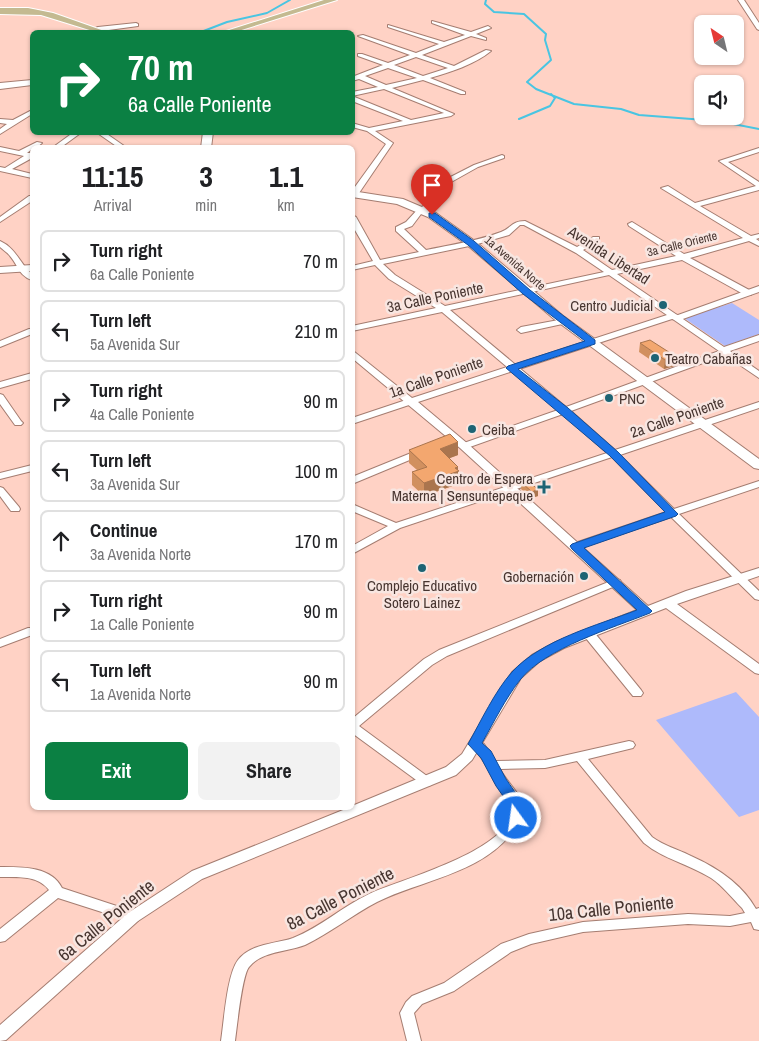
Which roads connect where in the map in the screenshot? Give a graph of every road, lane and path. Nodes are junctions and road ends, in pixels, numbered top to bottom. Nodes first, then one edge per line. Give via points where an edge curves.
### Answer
1 (333, 0) edge
2 (733, 1) edge
3 (741, 1) edge
4 (0, 11) edge
5 (434, 22) dead end
6 (136, 25) dead end
7 (390, 26) dead end
8 (488, 28) dead end
9 (759, 28) edge
10 (93, 30) edge
11 (103, 30) edge
12 (234, 30) edge
13 (470, 34) junction
14 (361, 36) dead end
15 (484, 39) dead end
16 (444, 44) junction
17 (488, 51) dead end
18 (360, 55) dead end
19 (417, 55) junction
20 (389, 66) junction
21 (453, 68) junction
22 (355, 77) edge
23 (420, 78) junction
24 (30, 83) edge
25 (0, 86) edge
26 (384, 86) junction
27 (355, 93) edge
28 (463, 93) dead end
29 (355, 99) edge
30 (30, 113) edge
31 (30, 119) edge
32 (0, 121) edge
33 (13, 122) junction
34 (411, 122) junction
35 (355, 125) edge
36 (368, 130) junction
37 (0, 132) edge
38 (74, 135) edge
39 (104, 135) edge
40 (39, 142) dead end
41 (34, 145) edge
42 (60, 145) edge
43 (119, 145) edge
44 (30, 148) edge
45 (0, 149) edge
46 (759, 150) edge
47 (21, 153) junction
48 (30, 155) edge
49 (30, 157) edge
50 (502, 157) dead end
51 (3, 169) edge
52 (30, 176) edge
53 (759, 186) edge
54 (664, 188) dead end
55 (355, 191) edge
56 (355, 194) edge
57 (30, 200) edge
58 (24, 204) junction
59 (694, 205) junction
60 (30, 207) edge
61 (420, 209) junction
62 (0, 220) edge
63 (632, 224) dead end
64 (356, 229) edge
65 (759, 236) edge
66 (596, 239) dead end
67 (750, 239) junction
68 (0, 243) edge
69 (471, 243) junction
70 (759, 244) edge
71 (578, 250) junction
72 (425, 253) junction
73 (683, 257) junction
74 (378, 264) junction
75 (20, 268) junction
76 (30, 268) edge
77 (355, 268) edge
78 (0, 270) edge
79 (611, 273) junction
80 (30, 276) edge
81 (759, 289) edge
82 (527, 292) junction
83 (748, 293) junction
84 (443, 310) junction
85 (675, 317) junction
86 (564, 321) junction
87 (355, 328) edge
88 (521, 330) dead end
89 (30, 332) edge
90 (759, 338) edge
91 (592, 342) junction
92 (0, 344) edge
93 (723, 351) junction
94 (355, 355) edge
95 (511, 368) junction
96 (759, 375) edge
97 (30, 377) edge
98 (647, 382) junction
99 (0, 385) edge
100 (0, 397) edge
101 (412, 401) junction
102 (759, 405) edge
103 (564, 410) junction
104 (355, 419) edge
105 (18, 423) dead end
106 (701, 424) junction
107 (460, 442) junction
108 (614, 454) junction
109 (759, 466) edge
110 (30, 468) edge
111 (0, 476) edge
112 (355, 480) edge
113 (759, 484) edge
114 (511, 489) junction
115 (0, 490) edge
116 (355, 508) edge
117 (15, 509) dead end
118 (672, 514) junction
119 (396, 526) junction
120 (576, 546) junction
121 (355, 549) edge
122 (759, 572) edge
123 (739, 579) junction
124 (616, 582) junction
125 (759, 596) edge
126 (668, 602) junction
127 (646, 611) junction
128 (30, 632) edge
129 (589, 634) junction
130 (0, 643) edge
131 (759, 670) edge
132 (637, 693) dead end
133 (355, 723) edge
134 (355, 728) edge
135 (475, 744) junction
136 (629, 745) dead end
137 (580, 757) junction
138 (491, 765) junction
139 (427, 782) junction
140 (0, 872) edge
141 (57, 892) junction
142 (757, 917) edge
143 (133, 918) junction
144 (0, 937) edge
145 (0, 1035) edge
146 (228, 1041) edge
147 (414, 1041) edge

1 - 12 main road
2 - 3 street
3 - 9 street
4 - 10 main road via 45,12
5 - 13 street
6 - 11 street
7 - 16 street
8 - 13 street
13 - 15 street
13 - 16 street
14 - 19 street
16 - 19 street
17 - 21 street
18 - 20 street
19 - 20 street
19 - 21 street
20 - 22 street
20 - 23 street
21 - 23 street
22 - 26 street
23 - 26 street
23 - 28 street
24 - 25 main road
26 - 27 street
26 - 34 street via 451,114
29 - 34 street
30 - 33 street
31 - 33 street
32 - 33 street
33 - 37 street
34 - 36 street
35 - 36 street
36 - 55 street via 390,143
38 - 42 street
39 - 43 street
40 - 41 street
44 - 47 street
45 - 47 street
46 - 53 street via 722,162
47 - 48 street
49 - 51 street
50 - 61 street via 476,166 434,189 432,197 436,203
51 - 52 street
53 - 59 street
54 - 59 street
56 - 61 main road, 1a Avenida Norte via 399,201
57 - 58 street
58 - 60 street
58 - 62 street
59 - 67 street
61 - 69 main road, 1a Avenida Norte
61 - 72 street via 409,224 399,230
63 - 73 street
64 - 74 street via 366,240
65 - 67 street, 3a Calle Oriente
66 - 71 street
67 - 70 street
67 - 73 street, 3a Calle Oriente
68 - 75 street via 14,255
69 - 71 street, Avenida Libertad via 506,233 518,223 525,222
69 - 72 street
69 - 82 main road, 1a Avenida Norte
71 - 79 street, Avenida Libertad
72 - 74 street
73 - 79 street, 3a Calle Oriente
73 - 83 street
74 - 77 street
74 - 84 street
75 - 76 street
75 - 78 street
75 - 80 street
79 - 82 street, 3a Calle Poniente
79 - 85 street, Avenida Libertad
81 - 83 street, 1a Calle Poniente
82 - 84 street, 3a Calle Poniente
82 - 86 main road, 1a Avenida Norte
83 - 85 street, 1a Calle Poniente
84 - 87 street, 3a Calle Poniente
84 - 95 street
85 - 91 street, 1a Calle Poniente
85 - 93 street, Avenida Libertad
86 - 88 street
86 - 91 main road, 1a Avenida Norte
89 - 92 street
90 - 93 street
91 - 95 street, 1a Calle Poniente
91 - 98 main road, 1a Avenida Norte
93 - 96 street, Avenida Libertad
93 - 98 street via 720,355
94 - 101 street
95 - 101 street, 1a Calle Poniente
95 - 103 street
97 - 99 street
98 - 103 street
98 - 106 main road, 1a Avenida Norte
100 - 105 street
101 - 104 street, 1a Calle Poniente
101 - 107 street
102 - 106 street, 2a Calle Poniente
103 - 107 street
103 - 108 street
106 - 108 street, 2a Calle Poniente
106 - 109 main road, 1a Avenida Norte
107 - 112 street via 439,446
107 - 114 street
108 - 114 street, 2a Calle Poniente
108 - 118 street
110 - 111 street
113 - 118 street
114 - 119 street, 2a Calle Poniente
114 - 120 street
115 - 117 street
116 - 119 street
118 - 120 street
118 - 123 street
119 - 121 street, 2a Calle Poniente
120 - 124 street
122 - 123 street, 6a Calle Poniente
123 - 125 street
123 - 126 street, 6a Calle Poniente
124 - 127 street
124 - 133 street via 443,653
126 - 127 street, 6a Calle Poniente
126 - 131 street
127 - 129 street, 6a Calle Poniente
128 - 130 street
129 - 132 street
129 - 135 street, 6a Calle Poniente via 547,652 516,675
134 - 139 street
135 - 138 street, 8a Calle Poniente via 486,754
135 - 139 street, 6a Calle Poniente via 459,765
136 - 137 street
137 - 138 street via 530,766
137 - 142 street via 648,840 658,848 717,875
138 - 146 street, 8a Calle Poniente via 517,805 516,818 504,834 472,858 376,897 298,942 249,957 239,971
139 - 143 street, 6a Calle Poniente via 206,872 171,891
140 - 141 street via 19,872 49,880
141 - 143 street
141 - 144 street
142 - 147 street, 10a Calle Poniente via 730,921 688,919 614,924 554,932 529,939 506,948 449,987 426,995 410,1006 407,1013
143 - 145 street, 6a Calle Poniente

